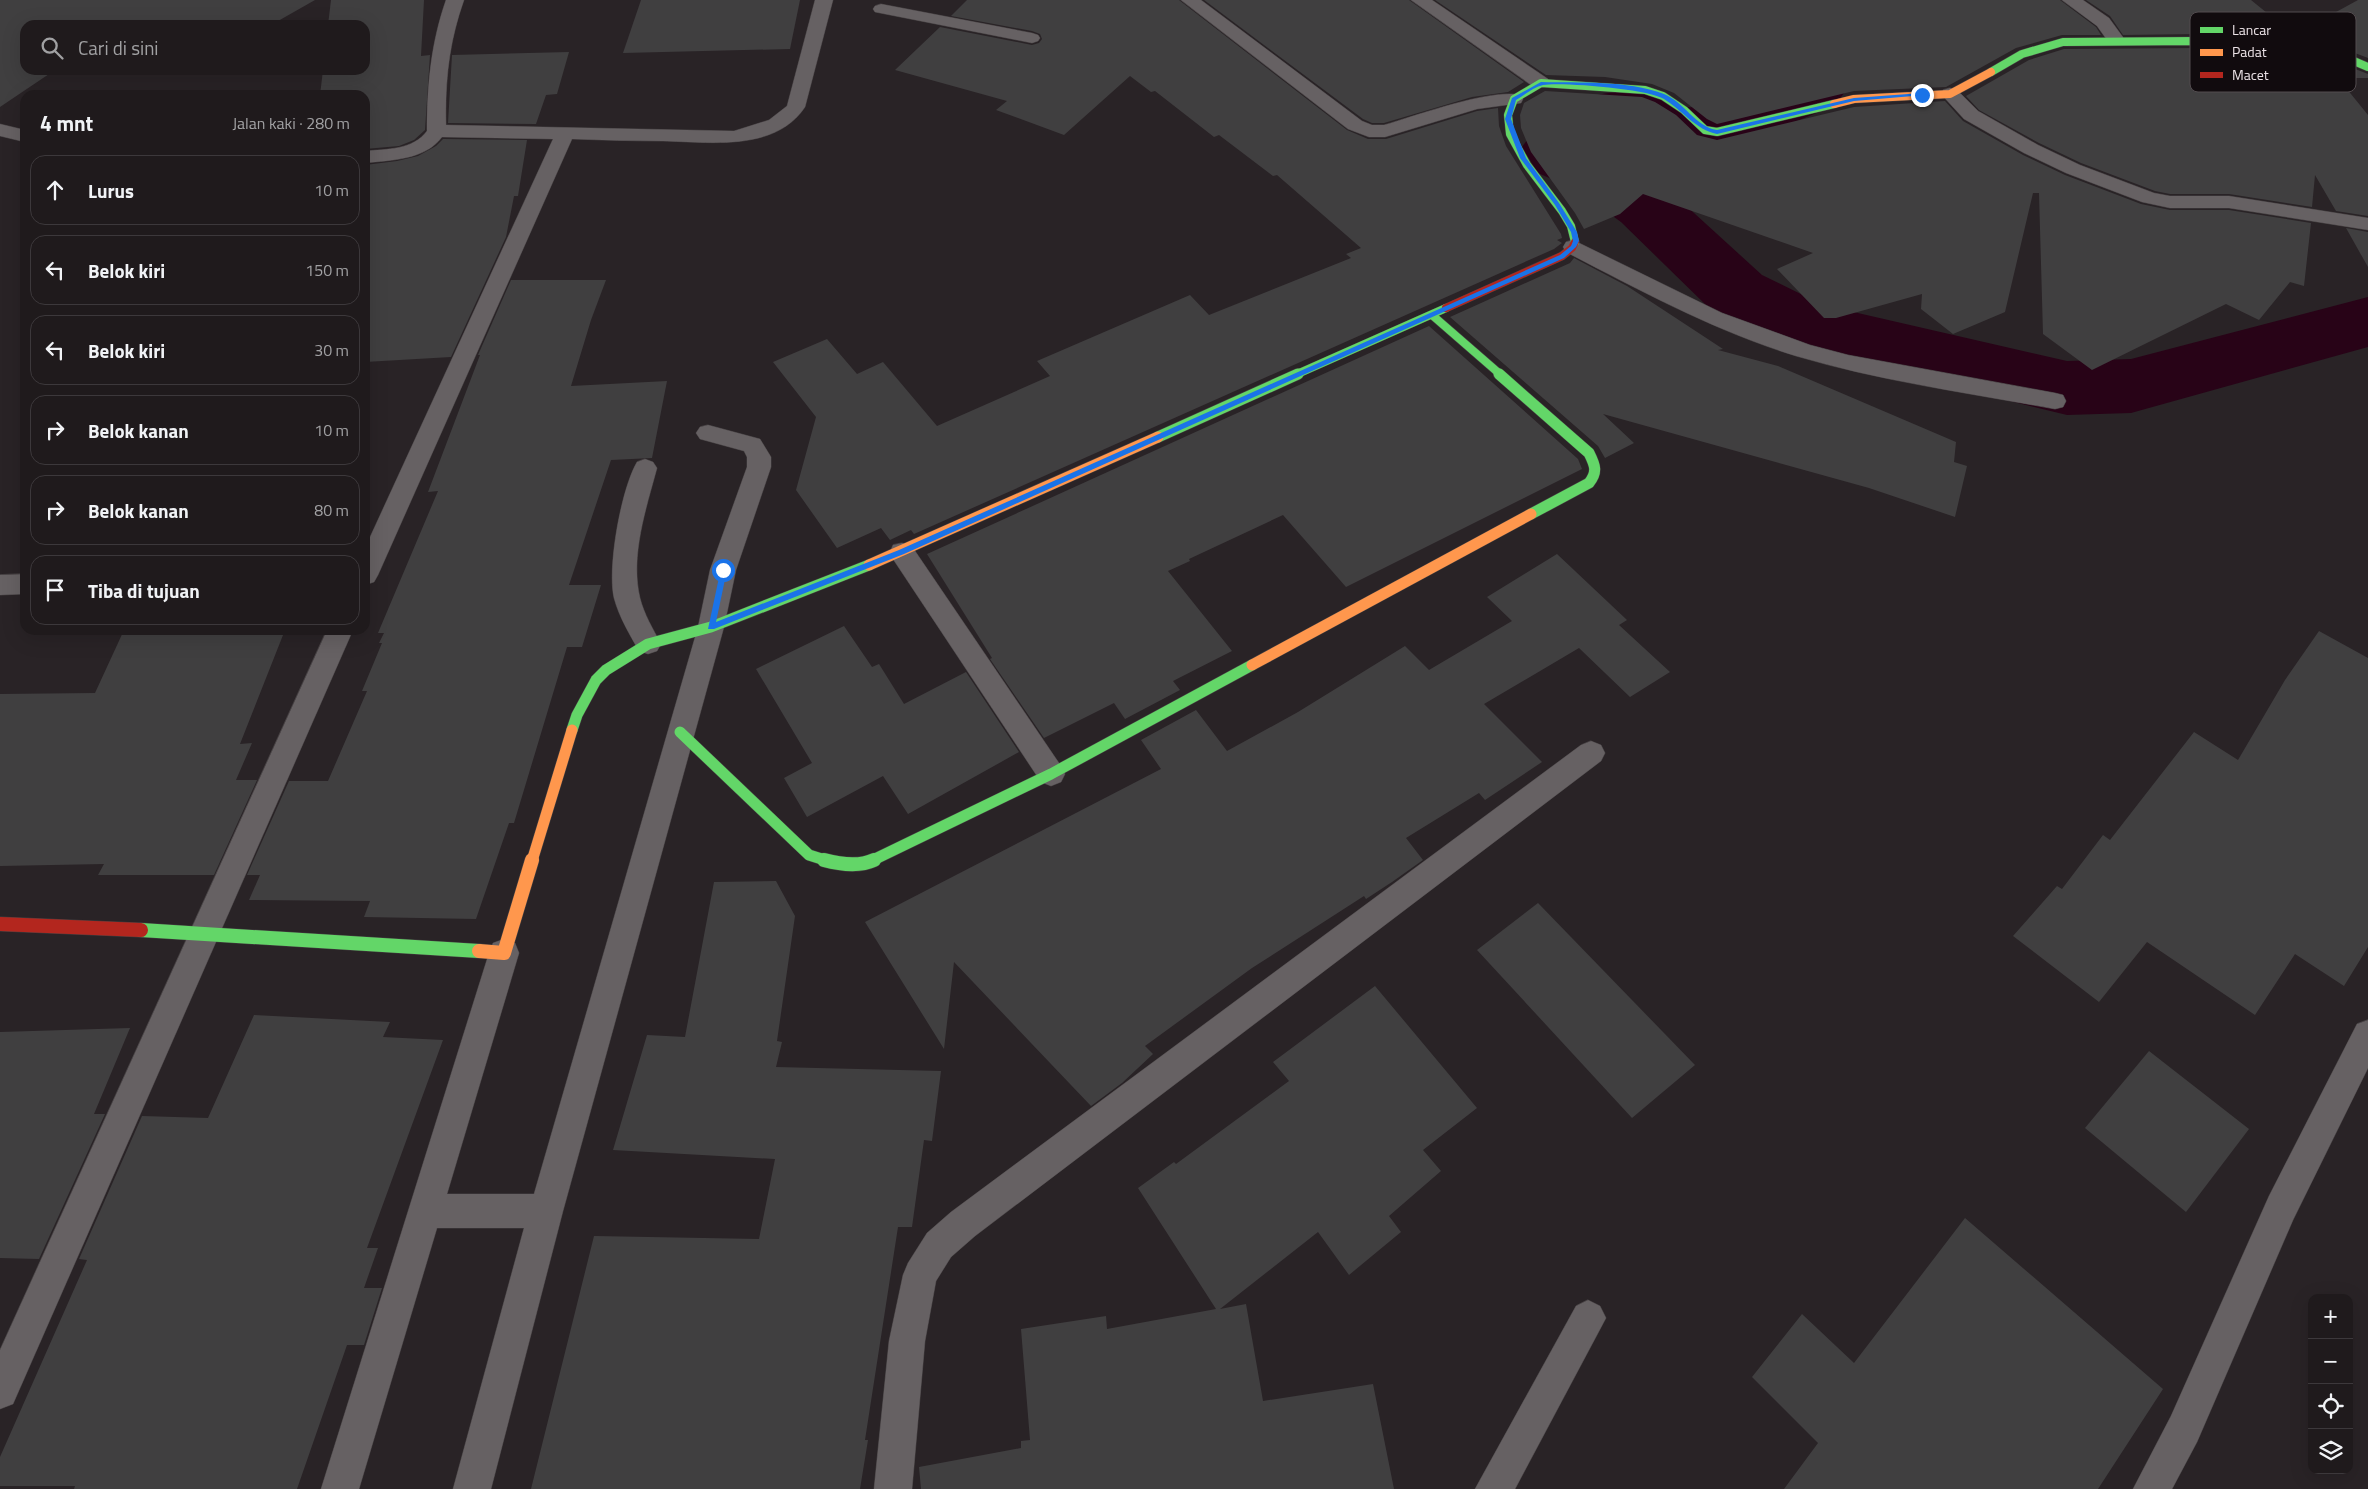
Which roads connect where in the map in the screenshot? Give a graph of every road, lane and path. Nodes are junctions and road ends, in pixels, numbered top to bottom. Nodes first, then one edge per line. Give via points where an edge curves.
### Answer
1 (454, 0) edge
2 (824, 0) edge
3 (1190, 0) edge
4 (1420, 0) edge
5 (2071, 0) edge
6 (882, 10) dead end
7 (1032, 38) dead end
8 (2116, 40) junction
9 (2190, 41) edge
10 (2356, 62) edge
11 (2368, 67) edge
12 (1541, 84) junction
13 (1950, 94) junction
14 (1514, 99) junction
15 (0, 130) edge
16 (437, 131) junction
17 (565, 133) junction
18 (20, 135) edge
19 (370, 156) edge
20 (2368, 224) edge
21 (1573, 247) junction
22 (1432, 316) junction
23 (2055, 401) dead end
24 (708, 433) dead end
25 (645, 468) dead end
26 (902, 552) junction
27 (370, 564) edge
28 (20, 584) edge
29 (0, 585) edge
30 (711, 627) junction
31 (338, 635) edge
32 (648, 644) junction
33 (680, 732) junction
34 (1590, 753) dead end
35 (1051, 774) junction
36 (0, 924) edge
37 (204, 933) junction
38 (504, 953) junction
39 (2368, 1035) edge
40 (426, 1211) junction
41 (546, 1211) junction
42 (1588, 1318) dead end
43 (0, 1391) edge
44 (340, 1489) edge
45 (472, 1489) edge
46 (894, 1489) edge
47 (1494, 1489) edge
48 (2152, 1489) edge

1 - 16 street via 437,61
2 - 17 street via 796,108 774,125 734,137
3 - 14 street via 1355,125 1369,130 1385,131 1475,104
4 - 12 street
5 - 8 street via 2103,22
6 - 7 lane
8 - 9 street
8 - 13 street via 2063,42 2034,49
10 - 11 street
12 - 13 street via 1645,90 1663,96 1706,130 1717,132 1854,99
12 - 14 street
13 - 20 street via 1971,115 2031,150 2149,198 2170,202 2229,202
14 - 21 street via 1508,119 1513,135 1523,158 1571,226 1576,241
15 - 18 street
16 - 17 street
16 - 19 street via 433,138 416,149
17 - 27 street
21 - 22 street via 1539,268
21 - 23 street via 1678,302 1802,350 1848,362
22 - 26 street
22 - 35 street via 1589,453 1597,468 1596,476 1589,483
24 - 30 street via 752,445 759,457 759,467 723,570
25 - 32 street via 624,570 626,598
26 - 30 street
26 - 35 street
28 - 29 street
30 - 32 street
30 - 33 street
31 - 37 street
32 - 38 street via 606,670 596,680 577,715
33 - 35 street via 808,855 830,864 848,866 869,862
33 - 41 street
34 - 46 street via 939,1245 920,1275 907,1341
36 - 37 street
37 - 38 street
37 - 43 street
38 - 40 street
39 - 48 street via 2281,1208 2184,1429
40 - 41 street
40 - 44 street
41 - 45 street
42 - 47 street

